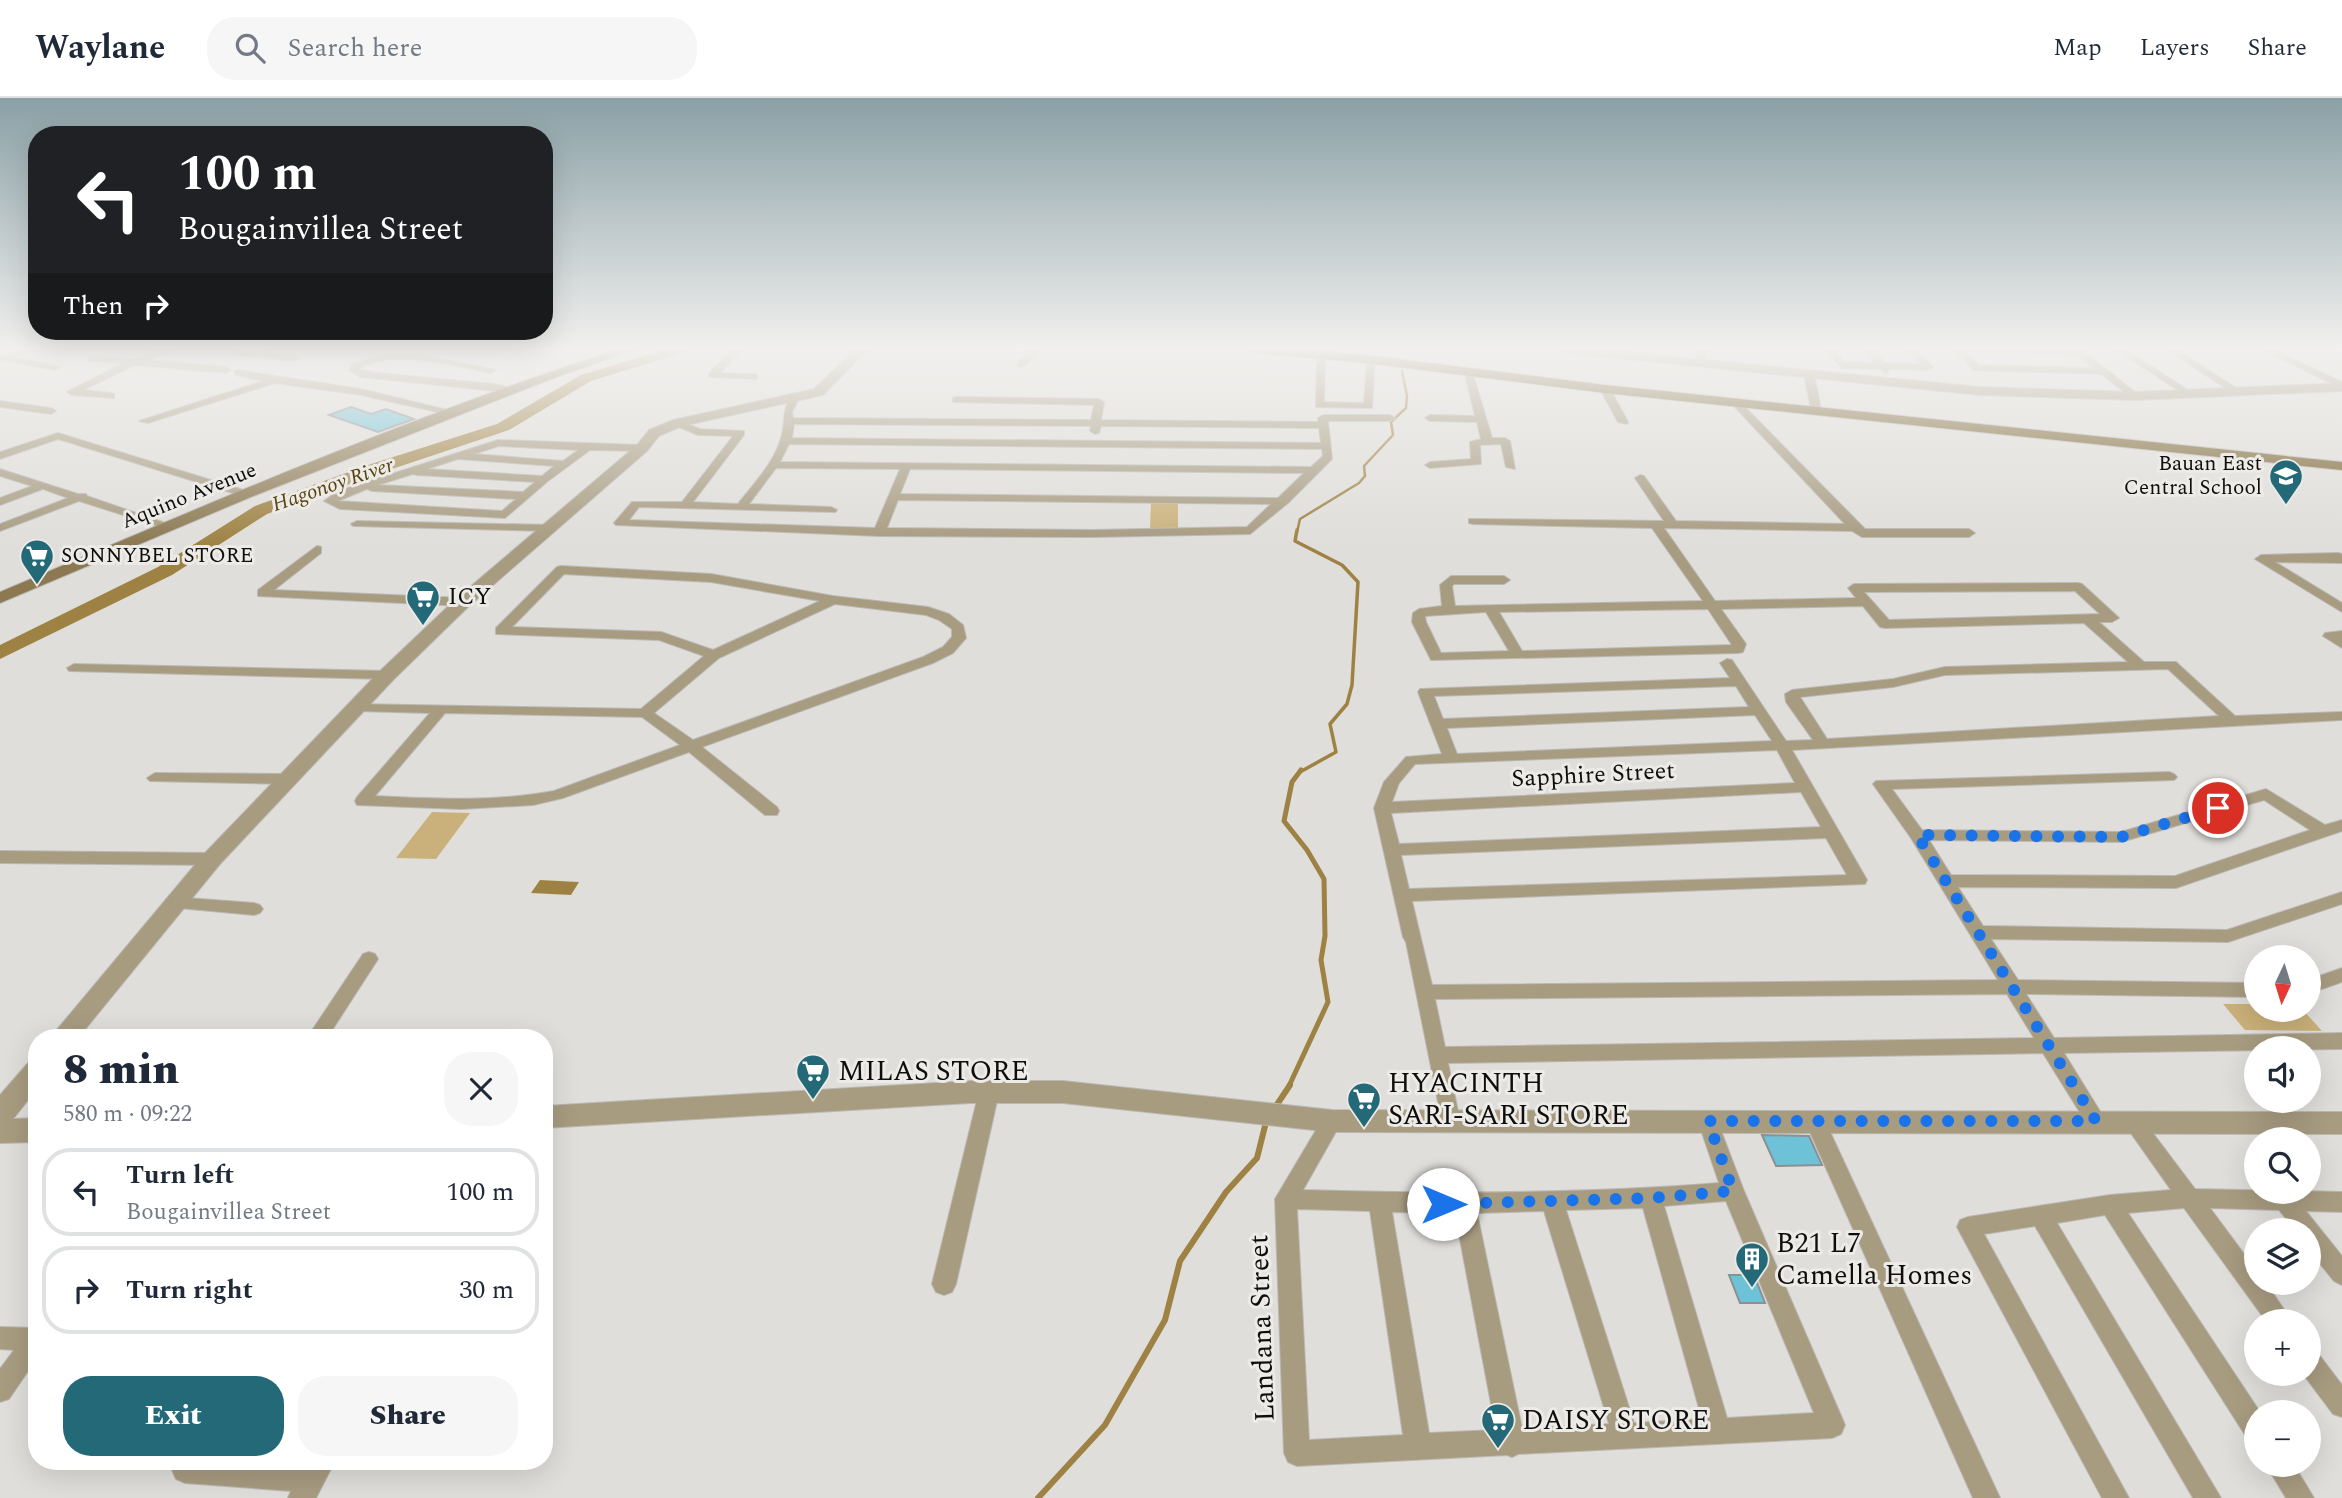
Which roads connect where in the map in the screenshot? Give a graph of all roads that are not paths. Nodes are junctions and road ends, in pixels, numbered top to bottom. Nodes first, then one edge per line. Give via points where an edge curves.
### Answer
1 (165, 414) edge
2 (452, 414) edge
3 (717, 414) edge
4 (788, 414) edge
5 (1098, 414) edge
6 (1480, 414) edge
7 (1619, 414) edge
8 (1747, 414) edge
9 (1859, 414) edge
10 (1390, 418) dead end
11 (1430, 418) dead end
12 (1481, 419) junction
13 (144, 421) dead end
14 (789, 421) junction
15 (1623, 422) dead end
16 (678, 423) junction
17 (1097, 424) junction
18 (1324, 425) junction
19 (1487, 440) junction
20 (786, 441) junction
21 (1093, 444) junction
22 (1326, 446) junction
23 (588, 447) junction
24 (642, 448) junction
25 (0, 456) edge
26 (457, 456) junction
27 (566, 464) junction
28 (772, 465) junction
29 (1430, 465) dead end
30 (2342, 466) edge
31 (906, 467) junction
32 (1511, 467) dead end
33 (1089, 468) junction
34 (1317, 470) junction
35 (0, 472) edge
36 (407, 472) junction
37 (1640, 478) dead end
38 (544, 480) junction
39 (44, 485) junction
40 (364, 487) junction
41 (246, 494) junction
42 (82, 496) junction
43 (527, 496) junction
44 (893, 497) junction
45 (1284, 501) junction
46 (0, 502) edge
47 (686, 504) junction
48 (742, 506) junction
49 (505, 515) junction
50 (1473, 521) dead end
51 (357, 524) dead end
52 (1656, 524) junction
53 (1673, 525) junction
54 (168, 526) junction
55 (489, 526) junction
56 (551, 527) junction
57 (0, 528) edge
58 (1855, 528) junction
59 (817, 530) junction
60 (879, 532) junction
61 (1969, 533) dead end
62 (317, 550) dead end
63 (2342, 559) edge
64 (1504, 580) dead end
65 (0, 598) edge
66 (833, 600) junction
67 (463, 602) junction
68 (1866, 602) junction
69 (1712, 605) junction
70 (2342, 608) edge
71 (1491, 609) junction
72 (1449, 611) junction
73 (2086, 618) junction
74 (2342, 635) edge
75 (2342, 644) edge
76 (714, 655) junction
77 (1518, 655) junction
78 (1727, 663) dead end
79 (2141, 666) junction
80 (74, 668) dead end
81 (387, 675) junction
82 (1739, 682) junction
83 (356, 707) junction
84 (441, 709) junction
85 (1758, 711) junction
86 (645, 713) junction
87 (2342, 716) edge
88 (2231, 720) junction
89 (1438, 724) junction
90 (1781, 744) junction
91 (1823, 744) junction
92 (691, 746) junction
93 (1451, 757) junction
94 (2169, 777) dead end
95 (155, 778) dead end
96 (288, 779) junction
97 (1806, 787) junction
98 (1382, 808) junction
99 (771, 811) dead end
100 (2342, 825) edge
101 (2323, 831) junction
102 (1832, 832) junction
103 (1917, 835) junction
104 (1391, 850) junction
105 (0, 857) edge
106 (212, 859) junction
107 (1946, 881) junction
108 (1403, 895) junction
109 (2342, 898) edge
110 (174, 903) junction
111 (254, 909) dead end
112 (1976, 932) junction
113 (369, 959) dead end
114 (2342, 975) edge
115 (2321, 982) edge
116 (2010, 987) junction
117 (2244, 990) edge
118 (1424, 992) junction
119 (70, 1029) edge
120 (323, 1029) edge
121 (2342, 1041) edge
122 (2047, 1045) junction
123 (1437, 1055) junction
124 (28, 1081) edge
125 (989, 1092) junction
126 (0, 1115) edge
127 (553, 1116) edge
128 (1332, 1121) junction
129 (1450, 1121) junction
130 (1708, 1121) junction
131 (1815, 1121) junction
132 (2096, 1121) junction
133 (2133, 1122) junction
134 (2342, 1124) edge
135 (0, 1130) edge
136 (28, 1130) edge
137 (1733, 1191) junction
138 (1651, 1198) junction
139 (2188, 1198) junction
140 (1286, 1199) junction
141 (1552, 1200) junction
142 (2244, 1200) edge
143 (1379, 1202) junction
144 (2321, 1202) edge
145 (2342, 1202) edge
146 (1464, 1204) junction
147 (2288, 1204) edge
148 (2110, 1205) junction
149 (2040, 1215) junction
150 (2298, 1218) edge
151 (2321, 1247) edge
152 (2342, 1274) edge
153 (944, 1284) dead end
154 (2271, 1309) edge
155 (0, 1338) edge
156 (28, 1339) edge
157 (28, 1350) edge
158 (2321, 1377) edge
159 (0, 1390) edge
160 (2342, 1405) edge
161 (2244, 1411) edge
162 (1718, 1430) junction
163 (1625, 1436) junction
164 (1512, 1444) junction
165 (1418, 1446) junction
166 (185, 1470) dead end
167 (2287, 1477) edge
168 (312, 1480) edge
169 (1987, 1498) edge
170 (2116, 1498) edge
171 (2208, 1498) edge
172 (2301, 1498) edge

1 - 13 street
2 - 41 main road, Aquino Avenue
3 - 16 street
4 - 14 street
5 - 17 street
6 - 12 street
7 - 15 street
8 - 58 street
9 - 30 main road
10 - 18 street via 1323,418
11 - 12 street
12 - 19 street
14 - 17 street
14 - 20 street
16 - 24 street via 654,433
16 - 47 street via 698,432 740,433
17 - 18 street
17 - 21 street
18 - 22 street
19 - 29 street via 1475,442 1476,463
19 - 32 street via 1505,441
20 - 21 street
20 - 28 street
21 - 22 street
21 - 33 street
22 - 34 street via 1328,457
23 - 24 street
23 - 26 street via 498,443
23 - 27 street
24 - 56 street
25 - 41 street via 58,436
26 - 27 street
26 - 36 street
27 - 38 street
28 - 31 street
28 - 48 street
31 - 33 street
31 - 44 street
33 - 34 street
34 - 45 street
35 - 39 street
36 - 38 street
36 - 40 street
37 - 53 street
38 - 43 street
39 - 42 street
39 - 46 street
40 - 43 street
40 - 49 street via 330,502
41 - 54 main road, Aquino Avenue
42 - 54 street
42 - 57 street
43 - 49 street
44 - 45 street
44 - 60 street
45 - 60 street via 1250,530
47 - 48 street
47 - 59 street via 636,504 620,523
48 - 59 street via 831,510
49 - 55 street
50 - 52 street
51 - 55 street
52 - 53 street
52 - 69 street
53 - 58 street
54 - 65 main road, Aquino Avenue
55 - 56 street
56 - 67 street
58 - 61 street via 1862,533
59 - 60 street
62 - 67 street via 262,593
63 - 70 street via 2261,559
64 - 72 street via 1451,580 1446,585
66 - 76 street
66 - 76 street via 711,578 561,570 501,631 661,636
66 - 92 street via 928,611 958,628 959,638 928,660
67 - 81 street
68 - 69 street
68 - 73 street via 1885,624
68 - 73 street via 1854,588 2078,587 2112,618
69 - 71 street
69 - 77 street via 1740,644 1738,649
71 - 72 street
71 - 77 street
72 - 77 street via 1418,615 1436,657
73 - 79 street
74 - 75 street via 2330,636
76 - 86 street
78 - 82 street
79 - 88 street via 2171,665
79 - 91 street via 1945,671 1893,683 1792,694 1797,709
80 - 81 street
81 - 83 street
82 - 85 street
82 - 89 street via 1425,692
83 - 84 street
83 - 96 street
84 - 86 street
84 - 92 street via 363,801 530,802
85 - 89 street
85 - 90 street
86 - 92 street
87 - 88 street
88 - 91 street
89 - 93 street
90 - 91 street
90 - 93 street
90 - 97 street
92 - 99 street
93 - 98 street via 1411,760 1392,782
94 - 103 street via 1881,784
95 - 96 street
96 - 106 street
97 - 98 street, Sapphire Street
97 - 102 street
98 - 104 street
100 - 101 street
101 - 103 street via 2266,794 2121,837
101 - 107 street via 2176,882
102 - 104 street
102 - 108 street via 1859,880
103 - 107 street
104 - 108 street
105 - 106 street
106 - 110 street
107 - 112 street
108 - 118 street
109 - 112 street via 2228,936
110 - 111 street
110 - 119 street
112 - 116 street
113 - 120 street
114 - 115 street
116 - 117 street
116 - 118 street
116 - 122 street
118 - 123 street
121 - 122 street
122 - 123 street
122 - 132 street
123 - 129 street
124 - 126 street
125 - 127 street
125 - 128 street via 1063,1092
125 - 153 street
128 - 129 street
128 - 140 street
129 - 130 street
130 - 131 street
130 - 137 street
131 - 132 street
131 - 169 street
132 - 133 street
133 - 134 street
133 - 139 street
135 - 136 street
137 - 138 street
137 - 162 street via 1832,1425
138 - 141 street
138 - 162 street
139 - 142 street
139 - 148 street
139 - 154 street
140 - 143 street
140 - 165 street, Landana Street via 1297,1453
141 - 146 street
141 - 163 street
143 - 146 street
143 - 165 street
144 - 145 street
146 - 164 street
147 - 150 street
148 - 149 street
148 - 161 street
149 - 170 street via 1968,1227
149 - 171 street
151 - 152 street
155 - 156 street
157 - 159 street
158 - 160 street
162 - 163 street
163 - 164 street
164 - 165 street
166 - 168 street
167 - 172 street

